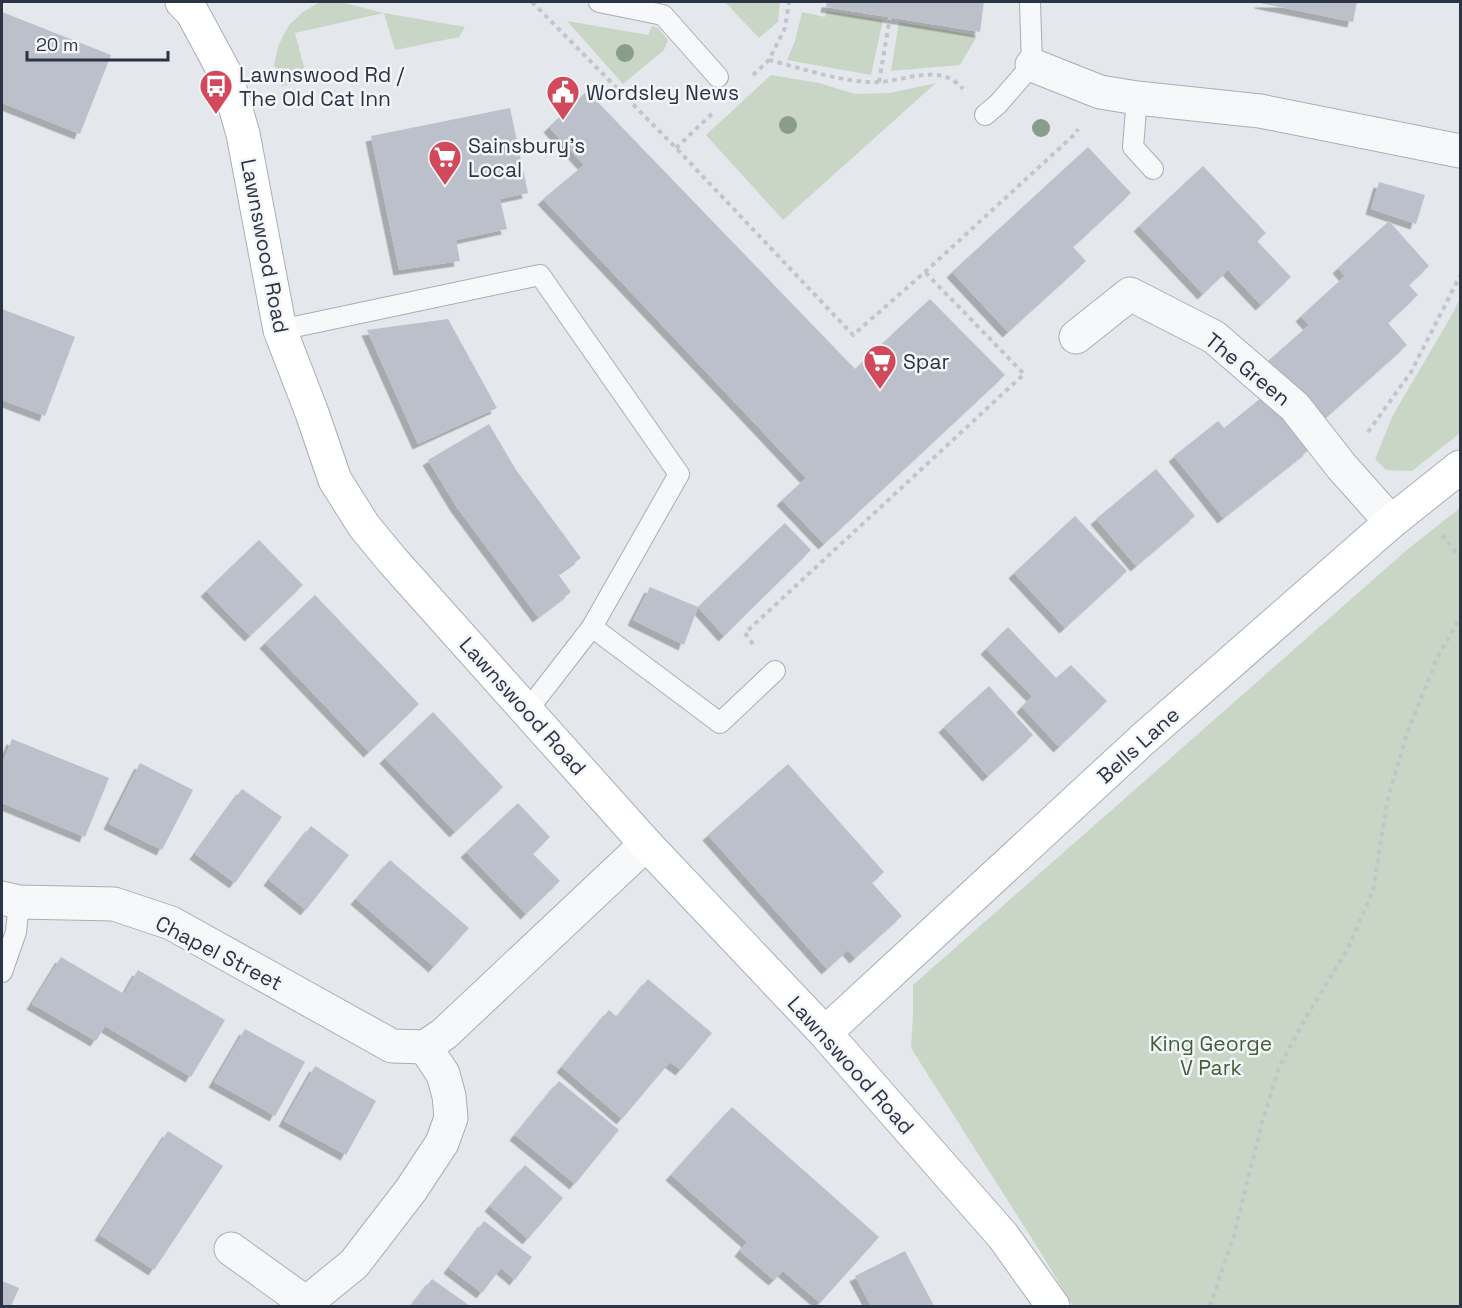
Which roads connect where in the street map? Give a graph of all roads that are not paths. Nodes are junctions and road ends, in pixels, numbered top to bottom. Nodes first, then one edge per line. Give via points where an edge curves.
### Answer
1 (182, 2) edge
2 (599, 2) edge
3 (1030, 2) edge
4 (1032, 65) junction
5 (718, 77) dead end
6 (1137, 98) junction
7 (985, 115) road end
8 (1461, 151) edge
9 (1153, 170) dead end
10 (280, 330) junction
11 (1076, 337) dead end
12 (1461, 467) edge
13 (1391, 522) junction
14 (592, 627) junction
15 (775, 671) road end
16 (527, 711) junction
17 (646, 844) junction
18 (10, 900) edge
19 (2, 972) edge
20 (825, 1033) junction
21 (425, 1047) junction
22 (231, 1249) dead end
23 (305, 1305) edge
24 (1053, 1306) edge

1 - 10 street, Lawnswood Road via 192,12 226,75 238,114
2 - 5 lane via 663,15
3 - 4 lane
4 - 6 street via 1100,92
4 - 7 lane
6 - 8 street via 1260,111
6 - 9 lane via 1133,147
10 - 14 lane via 540,275 679,474
10 - 16 street, Lawnswood Road via 335,480 364,526
11 - 13 street, The Green via 1130,294 1214,337 1295,407
12 - 13 street, Bells Lane
13 - 20 street, Bells Lane via 1142,740
14 - 15 lane via 720,723
14 - 16 lane
16 - 17 street, Lawnswood Road
17 - 20 street, Lawnswood Road
17 - 21 street via 444,1034
18 - 19 lane via 16,932
18 - 21 street, Chapel Street via 114,904 171,923 392,1046
20 - 24 street, Lawnswood Road via 1003,1236
21 - 23 street via 443,1074 449,1096 451,1118 442,1143 354,1264
22 - 23 street

